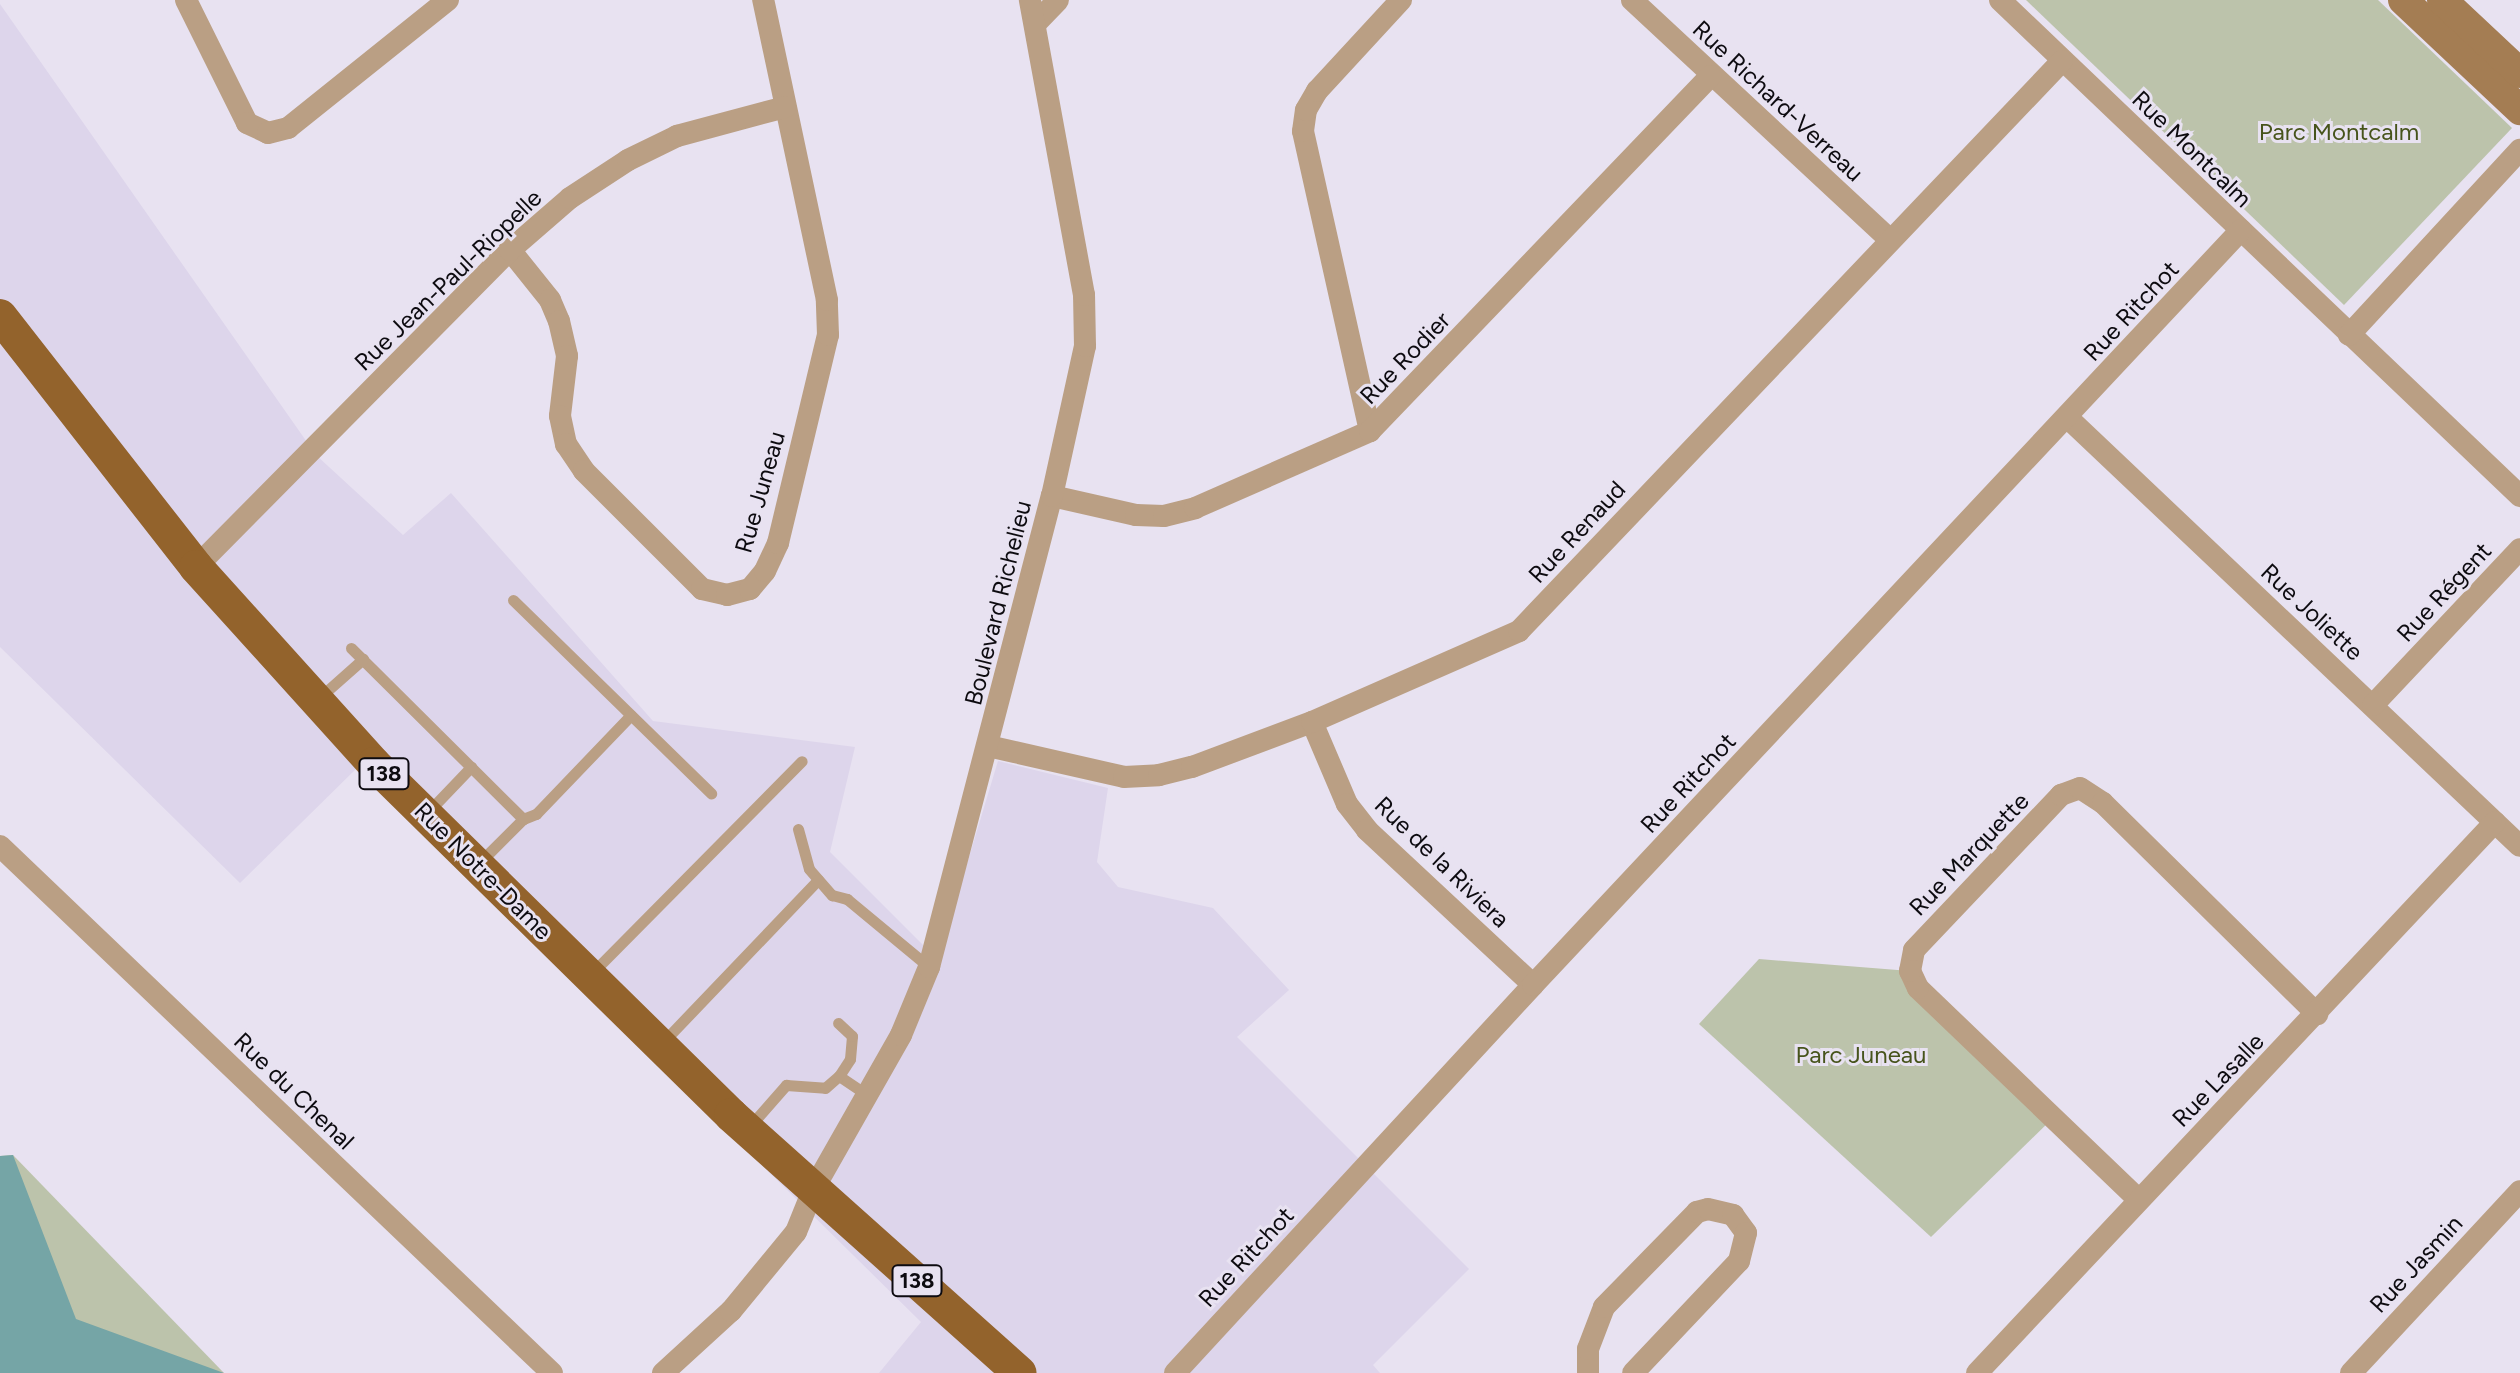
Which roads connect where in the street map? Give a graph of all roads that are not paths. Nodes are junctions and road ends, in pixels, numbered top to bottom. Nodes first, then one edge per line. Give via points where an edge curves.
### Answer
1 (186, 0) edge
2 (448, 0) edge
3 (763, 0) edge
4 (1030, 0) edge
5 (1058, 0) edge
6 (1401, 0) edge
7 (1632, 0) edge
8 (2000, 0) edge
9 (2403, 0) edge
10 (2442, 0) edge
11 (1035, 24) junction
12 (2062, 61) junction
13 (2520, 73) edge
14 (1710, 76) junction
15 (785, 107) junction
16 (2520, 110) edge
17 (2520, 150) edge
18 (2241, 230) junction
19 (1890, 240) junction
20 (510, 250) junction
21 (0, 316) edge
22 (2349, 335) junction
23 (2068, 418) junction
24 (1370, 431) junction
25 (1052, 496) junction
26 (2520, 496) edge
27 (2520, 549) edge
28 (196, 567) junction
29 (513, 600) dead end
30 (351, 648) dead end
31 (363, 659) junction
32 (317, 700) junction
33 (2373, 705) junction
34 (631, 715) junction
35 (1312, 722) junction
36 (988, 746) junction
37 (802, 761) dead end
38 (471, 767) junction
39 (711, 793) dead end
40 (425, 814) junction
41 (523, 819) junction
42 (2495, 822) junction
43 (798, 829) dead end
44 (0, 846) edge
45 (2520, 846) edge
46 (477, 865) junction
47 (818, 880) junction
48 (929, 967) junction
49 (589, 975) junction
50 (1533, 985) junction
51 (2317, 1014) junction
52 (838, 1023) dead end
53 (660, 1045) junction
54 (839, 1076) junction
55 (867, 1095) junction
56 (747, 1129) junction
57 (813, 1190) junction
58 (2520, 1191) edge
59 (2139, 1200) junction
60 (552, 1373) edge
61 (663, 1373) edge
62 (1020, 1373) edge
63 (1175, 1373) edge
64 (1588, 1373) edge
65 (1633, 1373) edge
66 (1977, 1373) edge
67 (2351, 1373) edge

1 - 2 street via 247,123 268,133 288,128
3 - 15 street, Rue Juneau
4 - 11 street, Boulevard Richelieu
5 - 11 street
6 - 24 street via 1317,91 1306,110 1303,131
7 - 14 street, Rue Richard-Verreau
8 - 12 street, Rue Montcalm
9 - 16 street
10 - 13 street
11 - 25 street, Boulevard Richelieu via 1084,295 1085,346
12 - 18 street, Rue Montcalm
12 - 19 street, Rue Renaud
14 - 19 street, Rue Richard-Verreau
14 - 24 street, Rue Rodier
15 - 20 street, Rue Jean-Paul-Riopelle via 677,136 628,160 570,198
15 - 20 street, Rue Juneau via 827,300 828,335 778,543 750,589 727,595 702,589 584,471 566,444 560,416 567,356 559,321 550,300
17 - 22 street
18 - 22 street, Rue Montcalm
18 - 23 street, Rue Ritchot
19 - 35 street, Rue Renaud via 1519,631
20 - 28 street, Rue Jean-Paul-Riopelle
21 - 28 main road, Rue Notre-Dame / 138
22 - 26 street, Rue Montcalm
23 - 33 street, Rue Joliette
23 - 50 street, Rue Ritchot
24 - 25 street, Rue Rodier via 1195,508 1164,516
25 - 36 street, Boulevard Richelieu
27 - 33 street, Rue Régent
28 - 32 main road, Rue Notre-Dame / 138
29 - 34 lane
30 - 31 lane
31 - 32 lane
31 - 38 lane
32 - 40 main road, Rue Notre-Dame / 138
33 - 42 street, Rue Joliette
34 - 39 lane
34 - 41 lane via 536,814
35 - 36 street, Rue Renaud via 1159,775 1124,777
35 - 50 street, Rue de la Riviera via 1347,804 1367,830
36 - 48 street, Boulevard Richelieu
37 - 49 lane
38 - 40 lane
38 - 41 lane
40 - 46 main road, Rue Notre-Dame / 138
41 - 46 lane
42 - 45 street, Rue Joliette
42 - 51 street, Rue Lasalle
43 - 47 lane via 809,869
44 - 60 street, Rue du Chenal
46 - 49 main road, Rue Notre-Dame / 138
47 - 48 lane
47 - 53 lane
48 - 55 street, Boulevard Richelieu via 901,1035
49 - 53 main road, Rue Notre-Dame / 138
50 - 63 street, Rue Ritchot
51 - 59 street, Rue Lasalle
51 - 59 street, Rue Marquette via 2103,803 2080,788 2061,795 1914,950 1910,971 1918,988
52 - 54 lane via 852,1036 850,1059
53 - 56 main road, Rue Notre-Dame / 138
54 - 55 lane
54 - 56 lane via 825,1088 786,1085
55 - 57 street, Boulevard Richelieu
56 - 57 main road, Rue Notre-Dame / 138
57 - 61 street via 796,1232 731,1311
57 - 62 main road, Rue Notre-Dame / 138
58 - 67 street, Rue Jasmin
59 - 66 street, Rue Lasalle
64 - 65 street via 1588,1349 1604,1307 1697,1212 1733,1215 1746,1233 1739,1261

